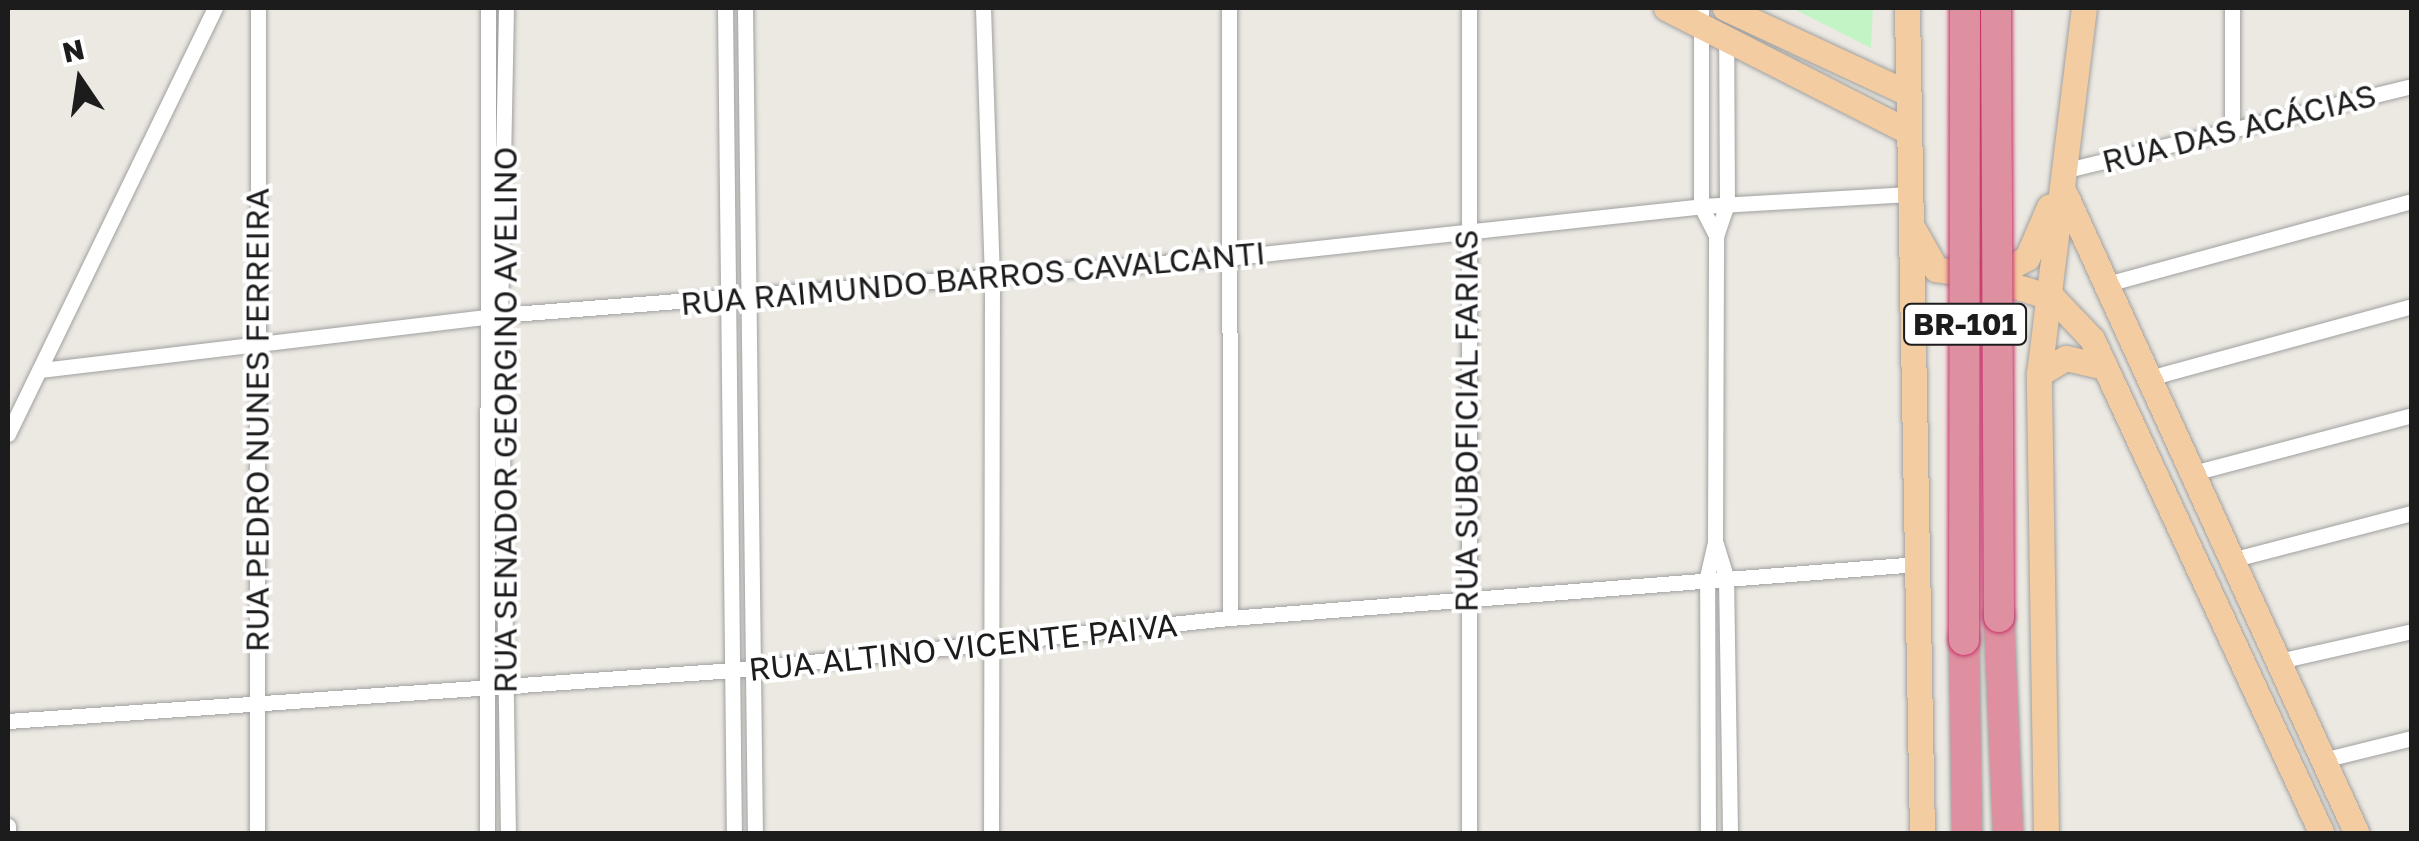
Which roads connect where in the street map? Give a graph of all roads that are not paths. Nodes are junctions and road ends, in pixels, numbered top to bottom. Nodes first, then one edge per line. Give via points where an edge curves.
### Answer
1 (214, 8) edge
2 (258, 8) edge
3 (488, 8) edge
4 (506, 8) edge
5 (726, 8) edge
6 (745, 8) edge
7 (983, 8) edge
8 (1229, 8) edge
9 (1469, 8) edge
10 (1666, 8) edge
11 (1965, 8) edge
12 (1996, 8) edge
13 (2068, 8) edge
14 (2084, 8) edge
15 (2232, 8) edge
16 (1728, 9) edge
17 (1908, 12) edge
18 (1699, 16) edge
19 (1724, 40) junction
20 (2079, 63) junction
21 (2412, 86) edge
22 (1907, 93) junction
23 (2232, 127) junction
24 (1907, 131) junction
25 (2064, 179) junction
26 (2412, 201) edge
27 (1727, 204) junction
28 (1907, 205) junction
29 (1701, 206) junction
30 (1466, 234) junction
31 (1716, 236) junction
32 (1234, 257) junction
33 (992, 278) junction
34 (1989, 278) junction
35 (2103, 284) junction
36 (2046, 295) junction
37 (738, 300) junction
38 (2412, 306) edge
39 (493, 316) junction
40 (255, 344) junction
41 (2105, 367) junction
42 (40, 370) junction
43 (2039, 374) junction
44 (2149, 378) junction
45 (2412, 415) edge
46 (8, 434) edge
47 (2193, 473) junction
48 (2412, 513) edge
49 (1715, 542) junction
50 (2235, 558) junction
51 (1918, 564) junction
52 (1707, 576) junction
53 (1726, 576) junction
54 (1466, 599) junction
55 (1230, 618) junction
56 (2412, 631) edge
57 (993, 646) junction
58 (2280, 661) junction
59 (752, 669) junction
60 (734, 670) junction
61 (499, 686) junction
62 (256, 704) junction
63 (8, 722) edge
64 (2412, 738) edge
65 (2323, 760) junction
66 (8, 826) edge
67 (8, 834) edge
68 (257, 834) edge
69 (487, 834) edge
70 (508, 834) edge
71 (734, 834) edge
72 (756, 834) edge
73 (991, 834) edge
74 (1469, 834) edge
75 (1708, 834) edge
76 (1730, 834) edge
77 (1922, 834) edge
78 (1967, 834) edge
79 (2008, 834) edge
80 (2046, 834) edge
81 (2322, 834) edge
82 (2358, 834) edge

1 - 42 street
2 - 40 street, RUA PEDRO NUNES FERREIRA
3 - 39 street, RUA SENADOR GEORGINO AVELINO
4 - 39 street, RUA SENADOR GEORGINO AVELINO
5 - 37 street
6 - 37 street
7 - 33 street
8 - 32 street
9 - 30 street, RUA SUBOFICIAL FARIAS
10 - 18 main road
11 - 78 highway, BR-101, bridge
12 - 79 highway, BR-101, bridge via 1999,616
13 - 20 main road
14 - 20 main road
15 - 23 street
16 - 19 street
16 - 22 main road
17 - 22 main road
18 - 19 main road
18 - 29 street
19 - 24 main road
19 - 27 street
20 - 25 main road
21 - 23 street, RUA DAS ACÁCIAS
22 - 24 main road
23 - 25 street, RUA DAS ACÁCIAS
24 - 28 main road
25 - 34 main road via 2027,258
25 - 35 main road
25 - 36 main road
26 - 35 street
27 - 28 street, RUA RAIMUNDO BARROS CAVALCANTI
27 - 29 street, RUA RAIMUNDO BARROS CAVALCANTI
27 - 31 street
28 - 34 main road via 1936,269
28 - 51 main road
29 - 30 street, RUA RAIMUNDO BARROS CAVALCANTI
29 - 31 street
30 - 32 street, RUA RAIMUNDO BARROS CAVALCANTI
30 - 54 street, RUA SUBOFICIAL FARIAS
31 - 49 street
32 - 33 street, RUA RAIMUNDO BARROS CAVALCANTI
32 - 55 street
33 - 37 street, RUA RAIMUNDO BARROS CAVALCANTI
33 - 57 street
34 - 36 main road
35 - 44 main road
36 - 41 main road via 2076,316
36 - 43 main road
37 - 39 street, RUA RAIMUNDO BARROS CAVALCANTI
37 - 59 street
37 - 60 street
38 - 44 street
39 - 40 street, RUA RAIMUNDO BARROS CAVALCANTI
39 - 61 street, RUA SENADOR GEORGINO AVELINO
40 - 42 street, RUA RAIMUNDO BARROS CAVALCANTI
40 - 62 street, RUA PEDRO NUNES FERREIRA
41 - 43 main road via 2066,358
41 - 81 main road
42 - 46 street
43 - 80 main road
44 - 47 main road
45 - 47 street
47 - 50 main road
48 - 50 street
49 - 52 street
49 - 53 street
50 - 58 main road
51 - 53 street, RUA ALTINO VICENTE PAIVA
51 - 77 main road
52 - 53 street, RUA ALTINO VICENTE PAIVA
52 - 54 street, RUA ALTINO VICENTE PAIVA
52 - 75 street
53 - 76 street
54 - 55 street, RUA ALTINO VICENTE PAIVA
54 - 74 street, RUA SUBOFICIAL FARIAS
55 - 57 street, RUA ALTINO VICENTE PAIVA
56 - 58 street
57 - 59 street, RUA ALTINO VICENTE PAIVA
57 - 73 street
58 - 65 main road
59 - 60 street, RUA ALTINO VICENTE PAIVA
59 - 72 street
60 - 61 street, RUA ALTINO VICENTE PAIVA
60 - 71 street
61 - 62 street, RUA ALTINO VICENTE PAIVA
61 - 69 street, RUA SENADOR GEORGINO AVELINO
61 - 70 street, RUA SENADOR GEORGINO AVELINO
62 - 63 street, RUA ALTINO VICENTE PAIVA
62 - 68 street, RUA PEDRO NUNES FERREIRA
64 - 65 street
65 - 82 main road
66 - 67 street

